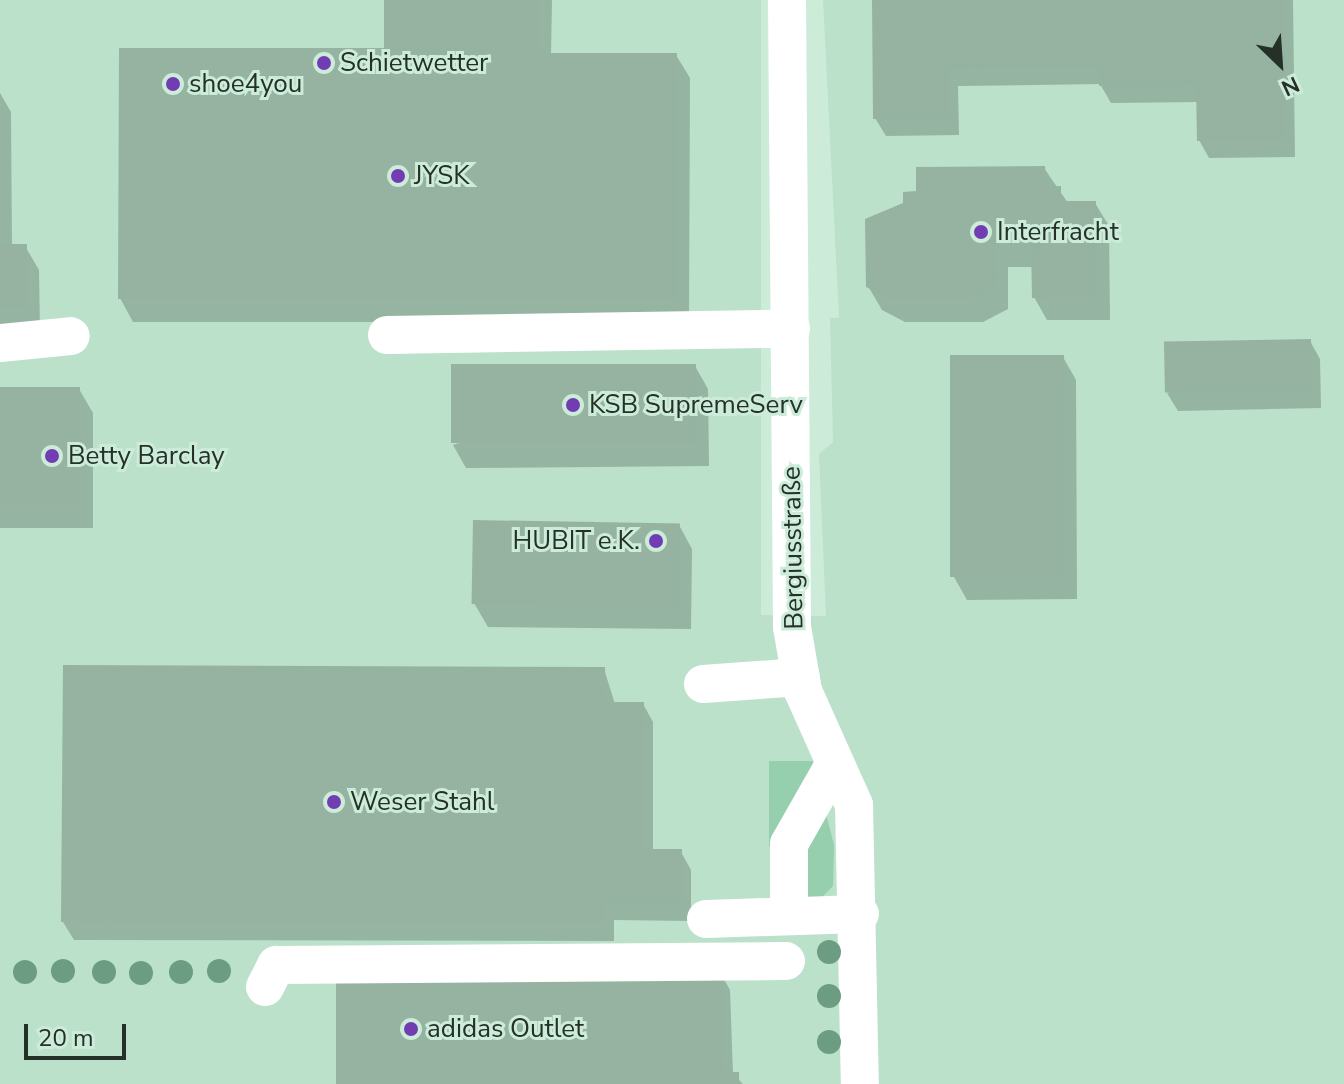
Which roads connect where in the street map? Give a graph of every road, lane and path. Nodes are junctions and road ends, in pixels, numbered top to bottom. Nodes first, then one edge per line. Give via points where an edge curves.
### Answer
1 (787, 0) edge
2 (791, 329) junction
3 (387, 335) dead end
4 (71, 336) dead end
5 (0, 343) edge
6 (801, 677) junction
7 (703, 684) dead end
8 (835, 763) junction
9 (860, 914) junction
10 (789, 916) junction
11 (706, 919) dead end
12 (786, 961) dead end
13 (265, 987) dead end
14 (860, 1084) edge

1 - 2 street, Bergiusstraße
2 - 3 street
2 - 6 street, Bergiusstraße via 792,627
4 - 5 street
6 - 7 street
6 - 8 street, Bergiusstraße
8 - 9 street, Bergiusstraße via 854,805
8 - 10 street via 789,844
9 - 10 street
9 - 14 street, Bergiusstraße
10 - 11 street
12 - 13 street via 276,965

